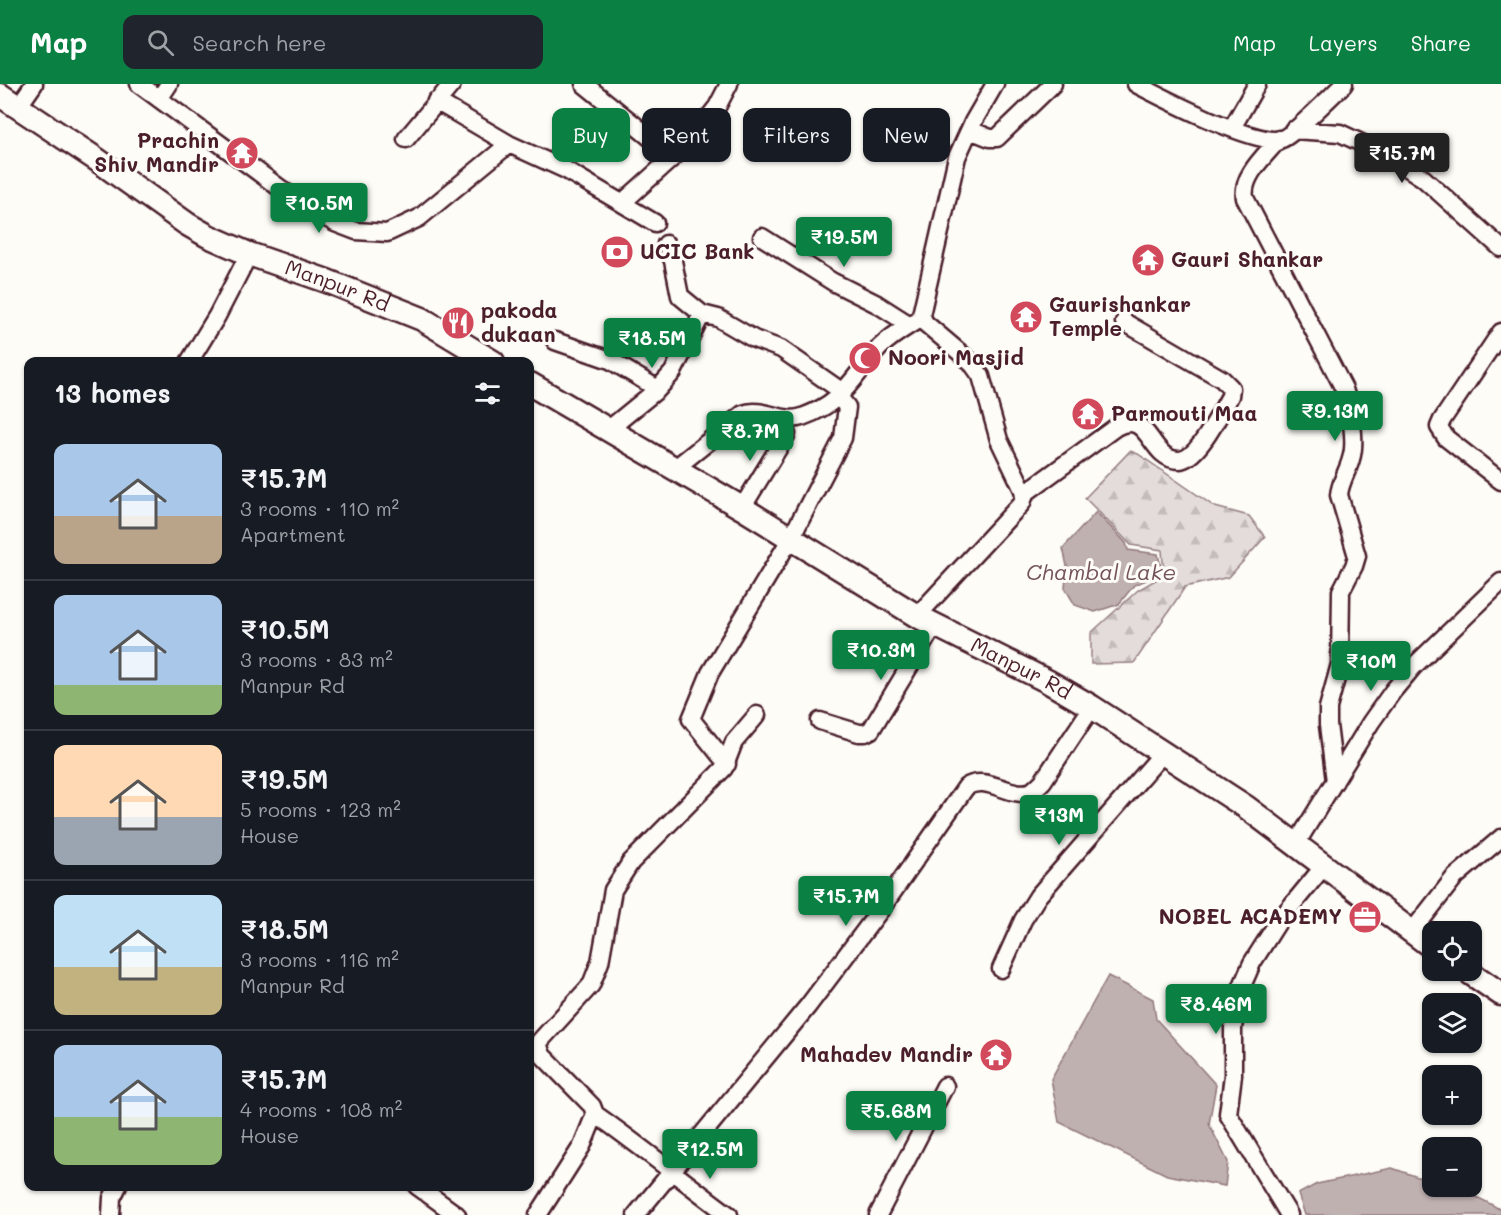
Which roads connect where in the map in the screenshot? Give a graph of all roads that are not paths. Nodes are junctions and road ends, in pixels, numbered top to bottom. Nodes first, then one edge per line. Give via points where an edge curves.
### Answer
1 (34, 84) edge
2 (139, 84) edge
3 (170, 84) edge
4 (452, 84) edge
5 (584, 84) edge
6 (729, 84) edge
7 (995, 84) edge
8 (1053, 84) edge
9 (1136, 84) edge
10 (1257, 84) edge
11 (1344, 84) edge
12 (159, 99) junction
13 (9, 101) edge
14 (436, 101) junction
15 (716, 108) edge
16 (1232, 128) junction
17 (970, 130) junction
18 (642, 131) edge
19 (1286, 135) junction
20 (406, 139) dead end
21 (509, 144) junction
22 (666, 162) edge
23 (622, 203) junction
24 (655, 223) dead end
25 (762, 237) dead end
26 (666, 244) dead end
27 (1501, 248) edge
28 (249, 254) junction
29 (702, 314) junction
30 (916, 321) junction
31 (1124, 322) dead end
32 (1501, 332) edge
33 (555, 341) dead end
34 (192, 357) edge
35 (485, 357) edge
36 (534, 386) edge
37 (658, 389) junction
38 (839, 397) junction
39 (609, 429) junction
40 (787, 435) dead end
41 (674, 469) junction
42 (1501, 481) edge
43 (1024, 494) junction
44 (741, 508) junction
45 (791, 538) junction
46 (1501, 582) edge
47 (926, 620) junction
48 (1092, 707) junction
49 (758, 716) dead end
50 (820, 721) dead end
51 (1163, 753) junction
52 (726, 764) junction
53 (1335, 781) junction
54 (1501, 838) edge
55 (1296, 844) junction
56 (1324, 866) junction
57 (1411, 933) junction
58 (1422, 941) edge
59 (1001, 969) dead end
60 (1482, 981) edge
61 (1501, 994) edge
62 (945, 1086) dead end
63 (595, 1114) junction
64 (671, 1172) junction
65 (116, 1191) edge
66 (424, 1191) edge
67 (111, 1215) edge
68 (457, 1215) edge
69 (538, 1215) edge
70 (636, 1215) edge
71 (729, 1215) edge
72 (878, 1215) edge
73 (1289, 1215) edge

1 - 13 street
2 - 12 street
3 - 12 street
4 - 14 street
5 - 18 street
6 - 15 street
7 - 17 street
8 - 17 street via 997,138
9 - 16 street
10 - 16 street
11 - 19 street
12 - 21 street via 296,200 335,223 364,232 387,233 419,218
13 - 28 main road, Manpur Rd via 187,224
14 - 20 street
14 - 21 street
16 - 19 street via 1264,138
17 - 30 street via 951,178
19 - 27 street via 1341,133 1389,156 1423,178
19 - 53 street via 1248,178 1243,190 1344,389 1349,408 1353,448 1339,495 1356,556 1341,591 1340,664 1327,716
21 - 23 street via 566,170
22 - 23 street
23 - 24 street
25 - 30 street via 833,282
26 - 29 street via 680,296
28 - 34 street
28 - 35 main road, Manpur Rd via 422,319
29 - 37 street via 674,372
29 - 38 street via 781,349 837,388
30 - 38 street via 880,348
30 - 43 street via 971,362 981,376 999,440
31 - 43 street via 1222,378 1232,388 1230,396 1190,457 1178,460 1165,456 1142,427 1127,422 1116,426
32 - 42 street via 1439,427 1446,438
33 - 37 street via 610,360
36 - 39 main road, Manpur Rd
37 - 39 street
38 - 41 street via 798,418 753,411 743,414
38 - 45 street via 848,406 843,438
39 - 41 main road, Manpur Rd
40 - 44 street
41 - 44 main road, Manpur Rd
43 - 47 street via 1022,503
44 - 45 main road, Manpur Rd
45 - 47 main road, Manpur Rd
45 - 52 street via 710,673 691,719
46 - 53 street via 1413,667
47 - 48 main road, Manpur Rd
47 - 50 street via 871,730 859,733
48 - 51 main road, Manpur Rd
48 - 64 street via 1035,789 1025,792 977,782 966,787 814,998
49 - 52 street via 734,742
51 - 55 main road, Manpur Rd
51 - 59 street via 1038,896
52 - 63 street via 620,878 609,905 596,974 583,995 540,1041 542,1055 592,1106
53 - 55 street
54 - 57 street via 1454,878
55 - 56 main road, Manpur Rd
56 - 57 main road, Manpur Rd
56 - 73 street via 1278,922 1252,963 1239,993 1233,1028 1228,1114
57 - 58 main road, Manpur Rd
60 - 61 main road
62 - 72 street
63 - 64 street
63 - 69 street via 582,1146
64 - 70 street
64 - 71 street
65 - 67 street
66 - 68 street

